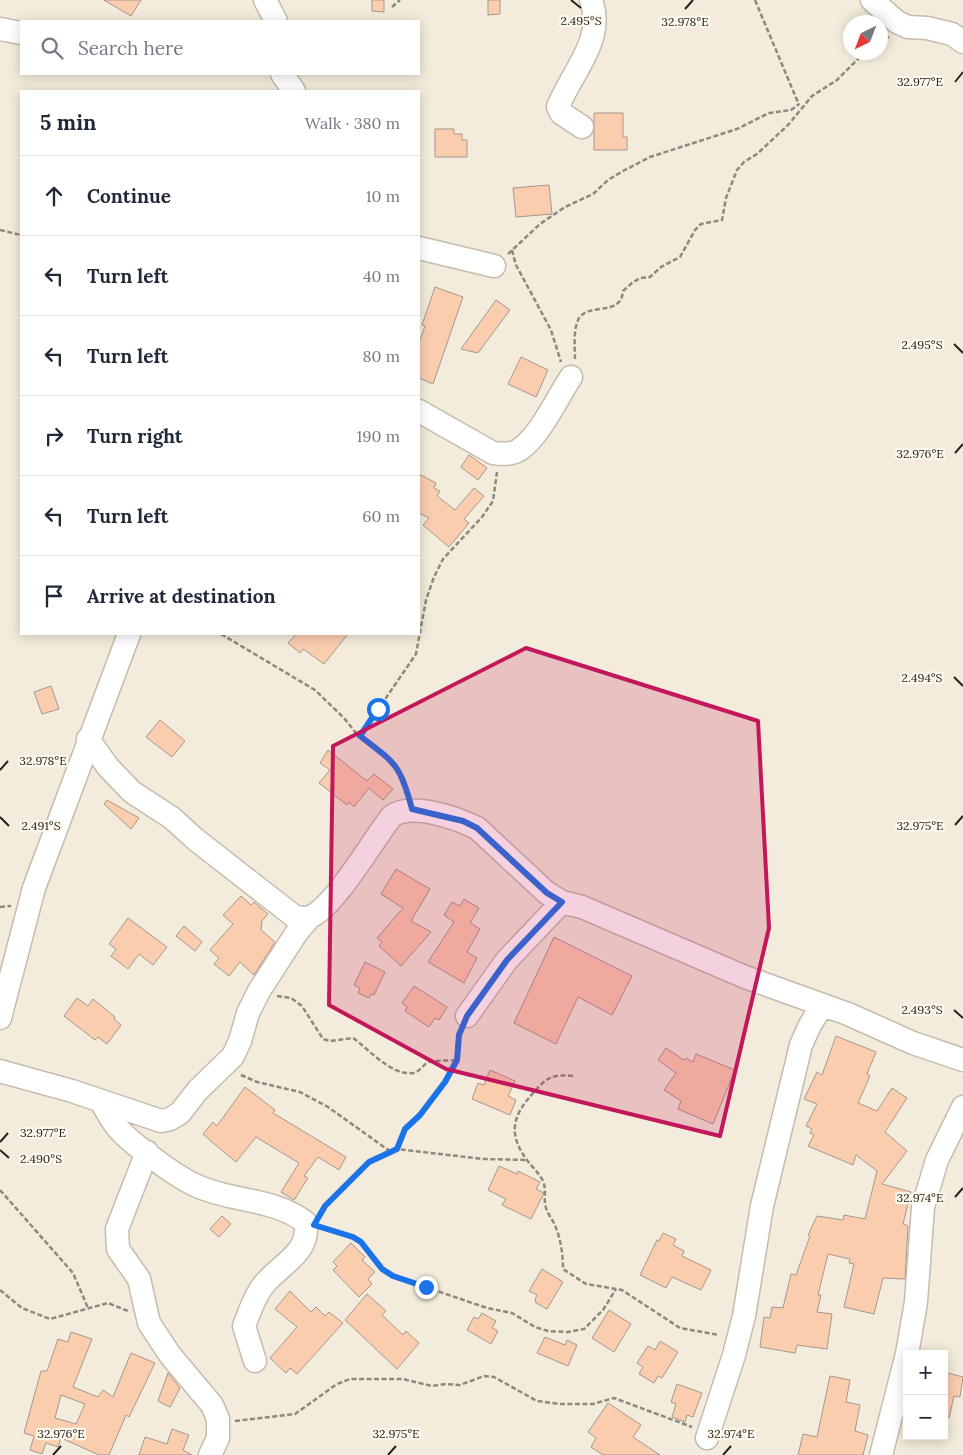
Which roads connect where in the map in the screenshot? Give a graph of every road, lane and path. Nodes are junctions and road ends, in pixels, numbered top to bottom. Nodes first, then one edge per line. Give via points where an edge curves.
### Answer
1 (265, 0) edge
2 (286, 0) edge
3 (400, 0) edge
4 (591, 0) edge
5 (755, 0) edge
6 (872, 0) edge
7 (392, 7) dead end
8 (275, 20) edge
9 (282, 20) edge
10 (0, 29) edge
11 (20, 33) edge
12 (963, 42) edge
13 (858, 60) edge
14 (283, 75) edge
15 (293, 90) edge
16 (800, 106) junction
17 (582, 127) dead end
18 (0, 230) edge
19 (20, 235) edge
20 (420, 248) edge
21 (512, 250) junction
22 (494, 266) joint
23 (572, 375) junction
24 (420, 412) edge
25 (498, 453) junction
26 (420, 632) edge
27 (129, 635) edge
28 (223, 635) edge
29 (420, 635) edge
30 (360, 736) junction
31 (88, 739) junction
32 (412, 809) junction
33 (562, 902) junction
34 (309, 918) junction
35 (259, 992) junction
36 (822, 1006) junction
37 (467, 1016) joint
38 (0, 1018) edge
39 (457, 1060) junction
40 (963, 1060) edge
41 (221, 1068) junction
42 (0, 1071) edge
43 (573, 1076) dead end
44 (101, 1101) junction
45 (963, 1107) edge
46 (397, 1149) junction
47 (147, 1152) junction
48 (391, 1152) junction
49 (527, 1160) junction
50 (0, 1190) edge
51 (309, 1224) junction
52 (616, 1289) junction
53 (0, 1290) edge
54 (88, 1308) junction
55 (149, 1323) junction
56 (738, 1339) junction
57 (908, 1350) edge
58 (255, 1361) dead end
59 (903, 1370) edge
60 (707, 1438) joint
61 (214, 1447) edge
62 (881, 1455) edge

1 - 8 street
2 - 9 street
3 - 7 path
4 - 17 street via 594,25 591,42 558,107 561,114
5 - 16 path
6 - 12 street via 897,22 908,27 952,34
10 - 11 street
13 - 16 path via 837,80
14 - 15 street
16 - 21 path via 769,113 738,129 650,157 608,180 593,194 565,207 540,224
16 - 23 path via 788,125 737,170 722,220 701,224 680,257 650,277 632,283 618,304 585,313 579,318
18 - 19 path
20 - 22 street
21 - 22 path
21 - 23 path via 516,265 551,330 560,361
23 - 25 street via 532,437 518,450 505,455
24 - 25 street
25 - 26 path via 493,501 443,559 426,600
27 - 31 street
28 - 30 path via 315,690
29 - 30 path via 416,654
30 - 32 path via 393,761 404,779
31 - 34 street via 132,792 172,818 295,917
31 - 38 street via 34,888
32 - 33 street via 463,821 477,828 547,893
32 - 34 street via 392,816 357,867
33 - 36 street via 582,907 745,977
33 - 37 street via 507,960
34 - 35 street
35 - 39 path via 291,998 302,1006 323,1039 352,1038 370,1049 385,1065 402,1072 418,1071 428,1062
35 - 41 street via 233,1056
36 - 40 street
36 - 56 street via 801,1045 762,1206
37 - 39 path via 459,1035
39 - 46 path via 434,1098 405,1129
41 - 44 street via 170,1119 161,1121
41 - 48 path via 256,1082 300,1092 328,1107
42 - 44 street
43 - 49 path via 558,1074 549,1078 517,1113 517,1141
44 - 47 street via 117,1128
45 - 57 street via 937,1160 923,1207 916,1302
46 - 48 path
46 - 49 path via 483,1159
47 - 51 street via 197,1187 274,1206
47 - 55 street via 116,1237 120,1255 138,1279
48 - 51 path via 369,1162
49 - 52 path via 545,1189 545,1206 556,1228 563,1269 586,1284
50 - 54 path via 73,1274
51 - 52 path via 353,1237 361,1242 382,1269 393,1276 487,1308 512,1312 535,1328 548,1331 584,1329 603,1310
51 - 58 street via 301,1249 272,1274 261,1289 244,1326
52 - 56 path via 632,1295 680,1328
53 - 54 path via 22,1308 50,1319
54 - 55 path via 108,1303
55 - 61 street via 170,1355 212,1405 218,1419
56 - 60 street
59 - 62 street
60 - 61 path via 691,1426 614,1398 593,1404 559,1404 536,1400 494,1377 484,1376 460,1385 432,1386 402,1379 350,1379 295,1414 237,1420

